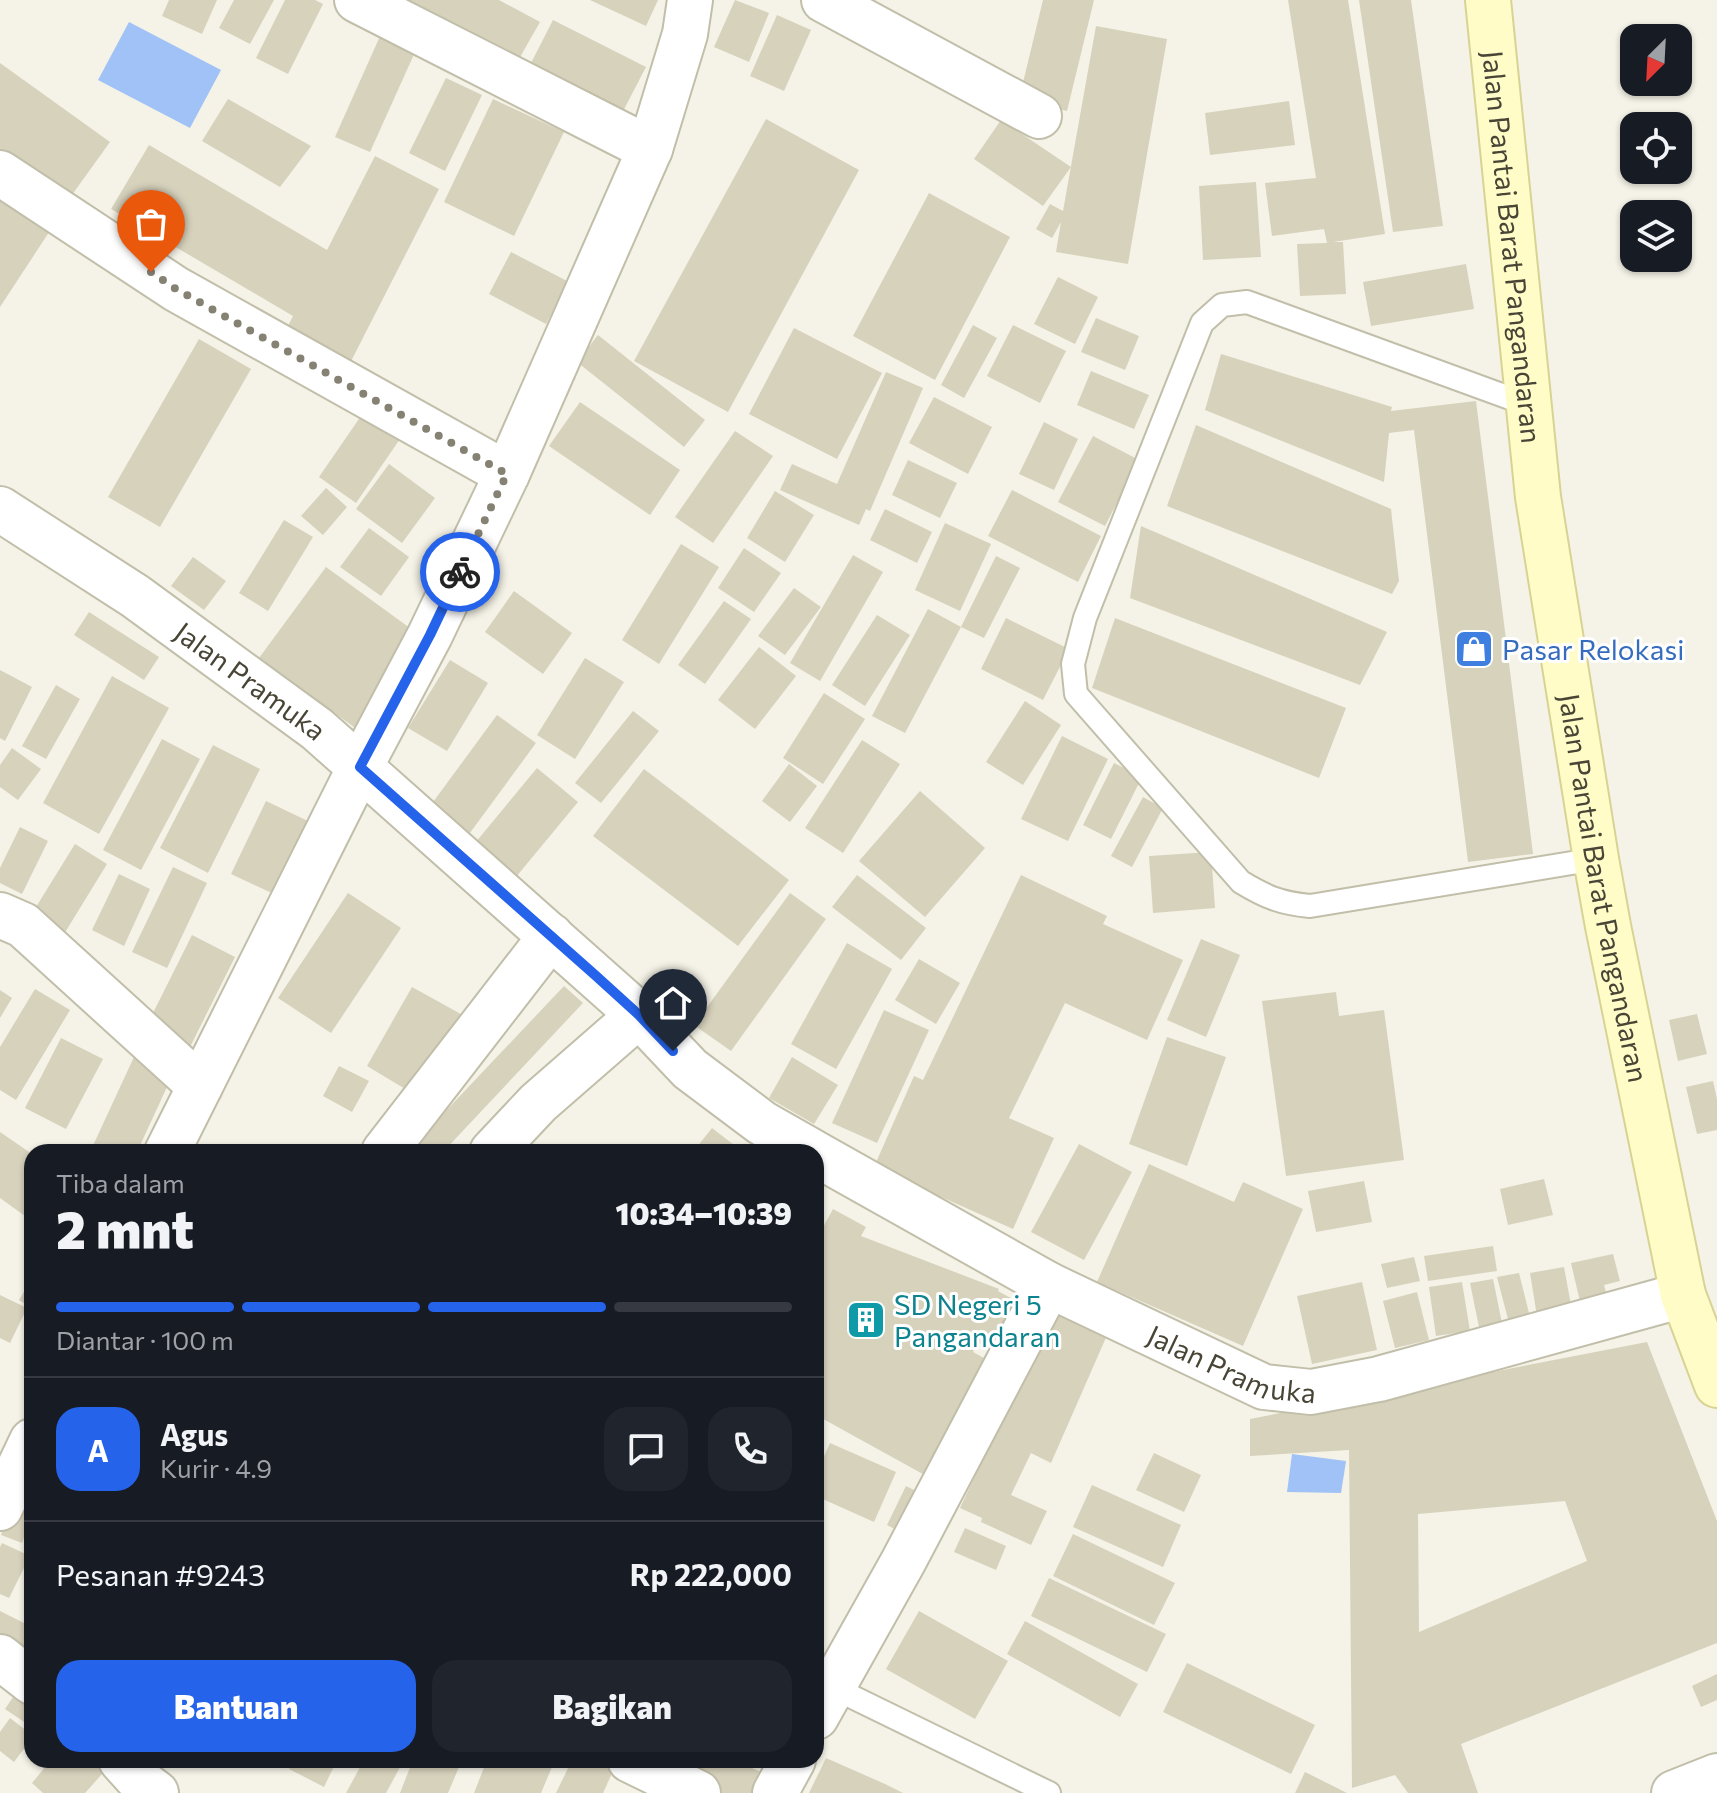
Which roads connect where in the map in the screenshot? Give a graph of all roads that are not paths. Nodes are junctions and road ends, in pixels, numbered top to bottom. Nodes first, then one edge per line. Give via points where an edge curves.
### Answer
1 (357, 0) edge
2 (690, 0) edge
3 (824, 0) edge
4 (1488, 0) edge
5 (1039, 116) dead end
6 (650, 149) junction
7 (0, 173) edge
8 (1529, 405) junction
9 (507, 474) junction
10 (0, 509) edge
11 (360, 767) junction
12 (1596, 859) junction
13 (0, 915) edge
14 (551, 936) junction
15 (639, 1015) junction
16 (200, 1086) junction
17 (171, 1144) edge
18 (390, 1144) edge
19 (500, 1144) edge
20 (799, 1144) edge
21 (824, 1158) edge
22 (1049, 1285) junction
23 (1683, 1295) junction
24 (1717, 1385) edge
25 (17, 1455) edge
26 (0, 1508) edge
27 (0, 1657) edge
28 (24, 1676) edge
29 (824, 1702) edge
30 (646, 1768) edge
31 (789, 1768) edge
32 (1717, 1776) edge
33 (698, 1793) edge
34 (775, 1793) edge
35 (1049, 1793) edge
36 (1674, 1793) edge

1 - 6 street
2 - 6 street
3 - 5 street
4 - 8 street, Jalan Pantai Barat Pangandaran
6 - 9 street
7 - 9 street via 176,289
8 - 12 street, Jalan Pantai Barat Pangandaran via 1538,497
8 - 12 lane via 1247,302 1222,305 1202,323 1085,618 1073,664 1076,694 1241,882 1285,903 1310,906
9 - 11 street
10 - 11 street, Jalan Pramuka via 135,596 317,729
11 - 14 street, Jalan Pramuka
11 - 16 street
12 - 23 street, Jalan Pantai Barat Pangandaran
13 - 16 street via 23,925
14 - 15 street, Jalan Pramuka
14 - 18 street
15 - 19 street
15 - 20 street, Jalan Pramuka via 690,1069
16 - 17 street
21 - 22 street, Jalan Pramuka
22 - 23 street, Jalan Pramuka via 1264,1387 1311,1392 1379,1379
22 - 29 street
23 - 24 street, Jalan Pantai Barat Pangandaran
25 - 26 street
27 - 28 street
29 - 35 lane
30 - 33 street
31 - 34 street
32 - 36 street

